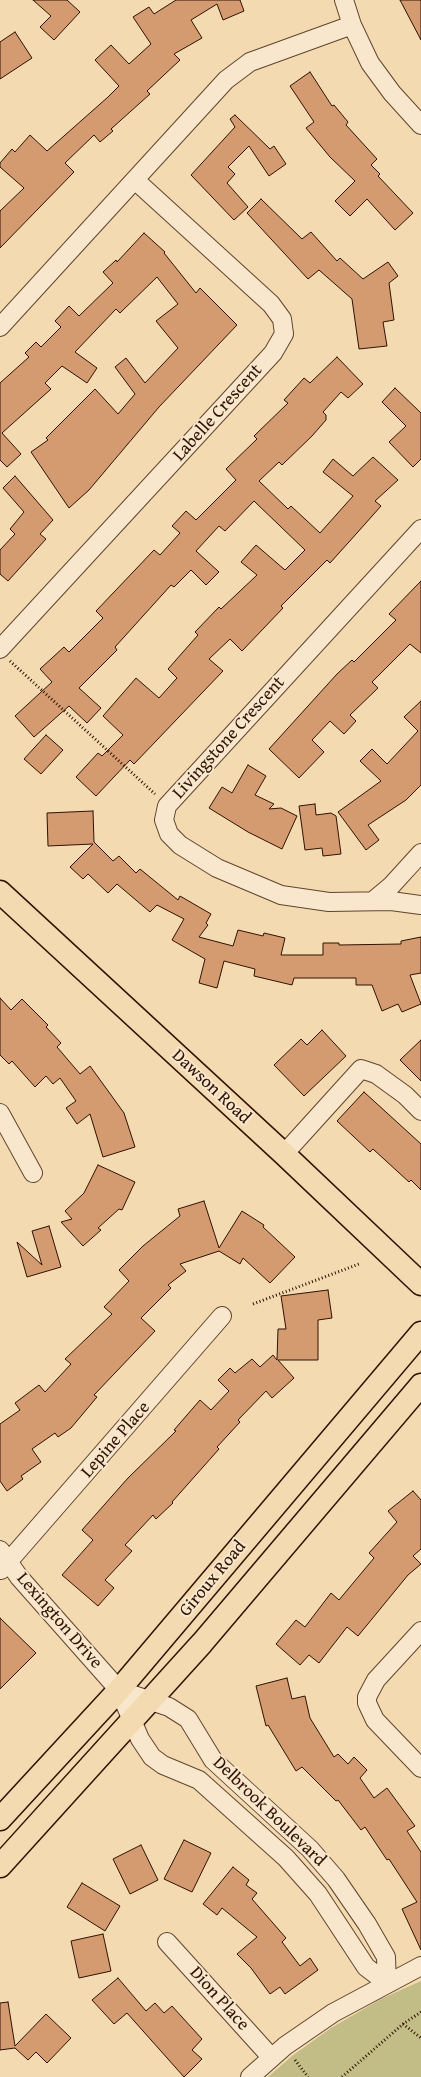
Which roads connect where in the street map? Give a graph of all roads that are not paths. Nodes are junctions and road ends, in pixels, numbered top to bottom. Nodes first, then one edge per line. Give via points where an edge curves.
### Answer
1 (344, 0) edge
2 (352, 25) junction
3 (421, 125) edge
4 (135, 180) junction
5 (0, 328) edge
6 (421, 529) edge
7 (5, 655) edge
8 (421, 853) edge
9 (3, 900) edge
10 (373, 901) junction
11 (421, 905) edge
12 (421, 1111) edge
13 (0, 1113) edge
14 (284, 1154) junction
15 (33, 1173) dead end
16 (421, 1284) edge
17 (222, 1316) dead end
18 (421, 1333) edge
19 (421, 1385) edge
20 (3, 1561) edge
21 (421, 1631) edge
22 (119, 1690) junction
23 (150, 1702) junction
24 (132, 1722) junction
25 (421, 1768) edge
26 (0, 1819) edge
27 (0, 1866) edge
28 (167, 1942) dead end
29 (421, 1966) edge
30 (387, 1983) junction
31 (271, 2057) junction
32 (250, 2077) edge

1 - 2 street
2 - 3 street via 382,81
2 - 4 street via 242,66
4 - 5 street
4 - 7 street, Labelle Crescent via 271,304 282,319 284,334 273,353
6 - 10 street, Livingstone Crescent via 167,806 164,816 169,834 180,845 217,868 255,885 281,894 321,901
8 - 10 street
9 - 14 main road, Dawson Road
10 - 11 street, Livingstone Crescent
12 - 14 street via 376,1074 361,1069
13 - 15 street
14 - 16 main road, Dawson Road
17 - 20 street, Lepine Place
18 - 22 main road, Giroux Road
19 - 23 main road, Giroux Road
20 - 22 street, Lexington Drive
21 - 25 street via 376,1680 367,1697 375,1720
22 - 23 street, Delbrook Boulevard
22 - 24 street, Delbrook Boulevard
22 - 26 main road, Giroux Road
23 - 24 main road, Giroux Road
23 - 30 street, Delbrook Boulevard via 169,1707 188,1719 213,1760 322,1862 352,1900 386,1957
24 - 27 main road, Giroux Road
24 - 30 street, Delbrook Boulevard via 152,1757 199,1780 286,1858 318,1894 366,1967
28 - 31 street, Dion Place
29 - 30 street
30 - 31 street via 333,2013
31 - 32 street

